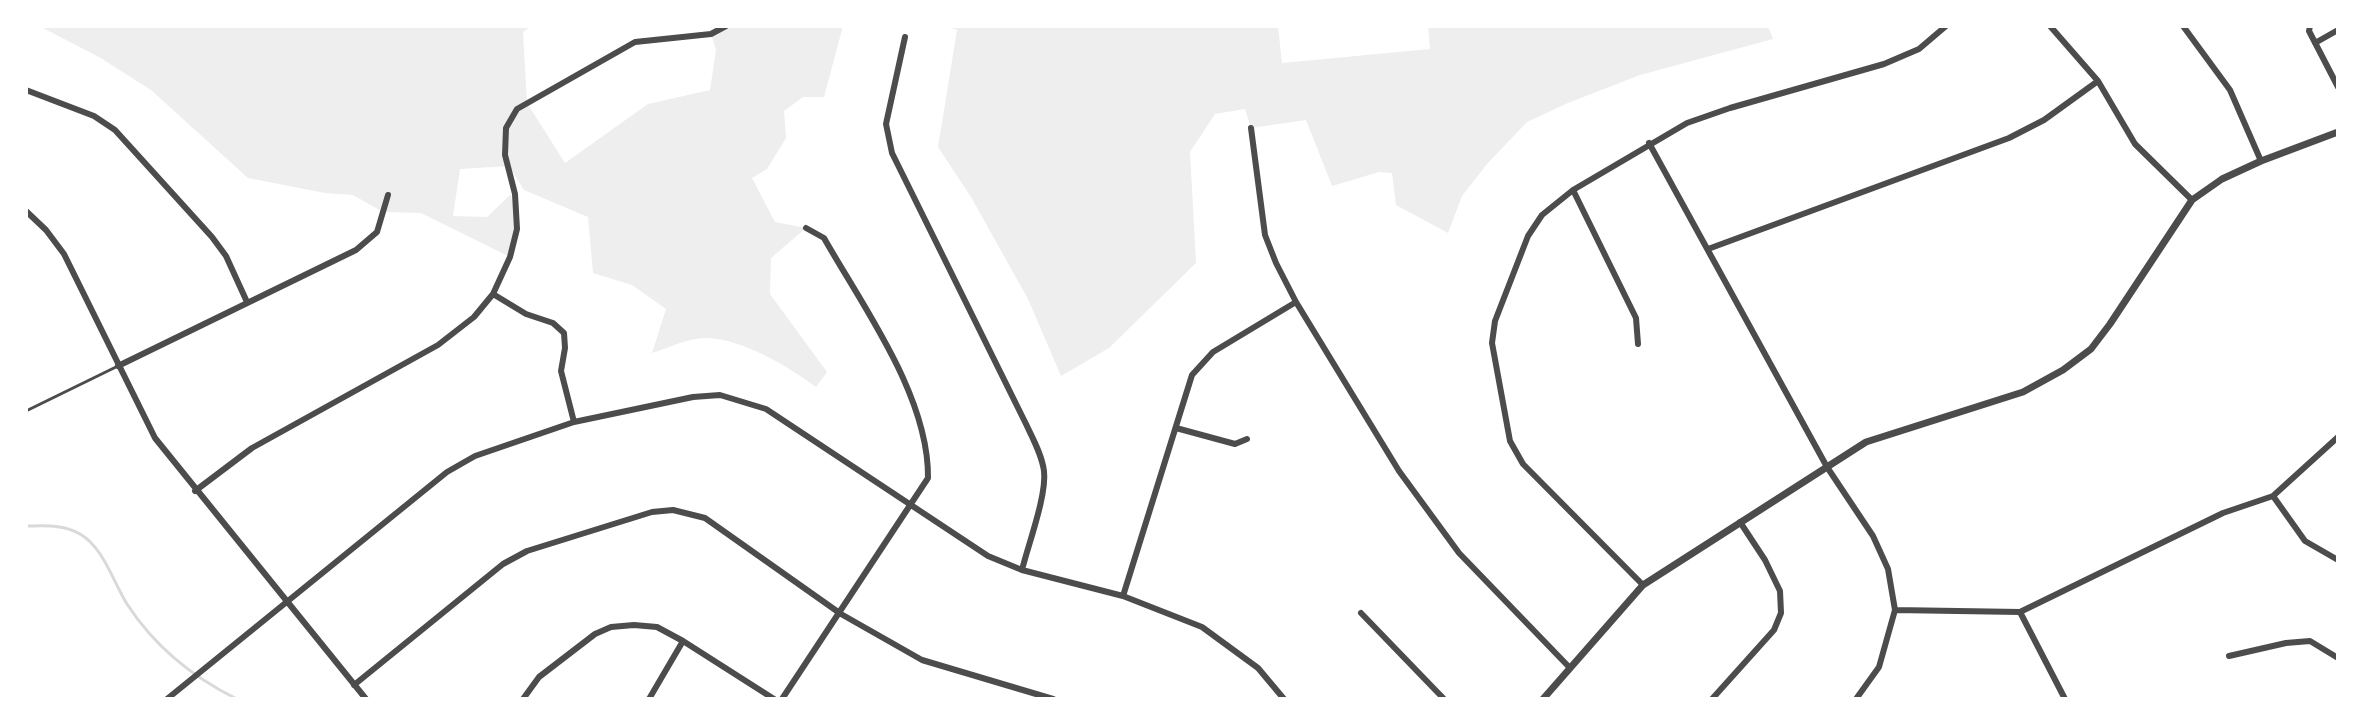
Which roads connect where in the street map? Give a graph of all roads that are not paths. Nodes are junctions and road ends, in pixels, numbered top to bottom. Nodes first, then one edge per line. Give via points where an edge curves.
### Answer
1 (726, 26) edge
2 (1946, 26) edge
3 (2050, 26) edge
4 (2183, 26) edge
5 (2299, 26) edge
6 (2309, 29) edge
7 (2338, 30) edge
8 (905, 37) dead end
9 (2315, 43) junction
10 (2098, 81) junction
11 (2338, 87) edge
12 (26, 90) edge
13 (1251, 128) dead end
14 (2338, 132) edge
15 (1649, 143) junction
16 (2261, 161) junction
17 (1573, 190) junction
18 (388, 195) dead end
19 (2192, 200) junction
20 (26, 211) edge
21 (806, 228) dead end
22 (1708, 249) junction
23 (493, 294) junction
24 (247, 302) junction
25 (1296, 302) junction
26 (1638, 344) dead end
27 (118, 366) junction
28 (26, 411) edge
29 (574, 422) junction
30 (1176, 428) junction
31 (2338, 437) edge
32 (1247, 439) dead end
33 (1827, 467) junction
34 (195, 491) junction
35 (2273, 496) junction
36 (910, 506) junction
37 (1740, 522) junction
38 (2338, 560) edge
39 (1022, 570) junction
40 (1643, 585) junction
41 (1123, 596) junction
42 (286, 602) junction
43 (1895, 610) junction
44 (2020, 612) junction
45 (1361, 613) dead end
46 (841, 614) junction
47 (683, 641) junction
48 (2229, 656) dead end
49 (2338, 658) edge
50 (1570, 668) junction
51 (354, 685) junction
52 (167, 699) edge
53 (366, 699) edge
54 (523, 699) edge
55 (649, 699) edge
56 (774, 699) edge
57 (782, 699) edge
58 (1053, 699) edge
59 (1284, 699) edge
60 (1444, 699) edge
61 (1543, 699) edge
62 (1712, 699) edge
63 (1856, 699) edge
64 (2065, 699) edge

1 - 23 street via 711,34 635,42 517,109 506,128 505,155 517,229
2 - 15 street via 1919,49 1884,64 1730,108
3 - 10 street
4 - 16 street via 2230,90
5 - 6 street
6 - 9 street
7 - 9 street
8 - 39 street via 886,124 892,153 1026,424 1044,473
9 - 11 street
10 - 19 street via 2135,144
10 - 22 street via 2009,138
12 - 24 street via 94,116 124,138 212,237
13 - 25 street via 1265,235
14 - 16 street
15 - 17 street
15 - 22 street
16 - 19 street
17 - 26 street via 1636,318
17 - 40 street via 1542,215 1528,236 1495,321 1492,343 1510,441 1523,464
18 - 24 street via 377,232 356,250
19 - 33 street via 2110,324 2091,349 2063,370 2023,392 1866,442
20 - 27 street via 64,254
21 - 36 street via 824,238 908,385 929,455 928,478
22 - 33 street
23 - 29 street via 564,333 561,371
23 - 34 street via 438,345 252,448
24 - 27 street
25 - 30 street via 1213,352 1192,375
25 - 50 street via 1399,471 1459,553
27 - 28 lane
27 - 34 street via 155,438
29 - 36 street via 720,395 766,409
29 - 42 street via 475,456 447,472
30 - 32 street via 1235,444
30 - 41 street
31 - 35 street
33 - 37 street
33 - 43 street via 1873,536 1888,569
34 - 42 street
35 - 38 street via 2305,541
35 - 44 street via 2223,513
36 - 39 street via 988,556
36 - 46 street
37 - 40 street
37 - 62 street via 1780,591 1781,613 1774,630
39 - 41 street
40 - 50 street
41 - 59 street via 1202,627 1258,668
42 - 51 street
42 - 52 street
43 - 44 street
43 - 63 street via 1879,667
44 - 64 street
45 - 60 street
46 - 51 street via 705,518 673,510 652,512 527,551 503,564
46 - 57 street
46 - 58 street via 922,660
47 - 54 street via 657,627 611,627 539,677
47 - 55 street
47 - 56 street
48 - 49 street via 2310,641
50 - 61 street
51 - 53 street

